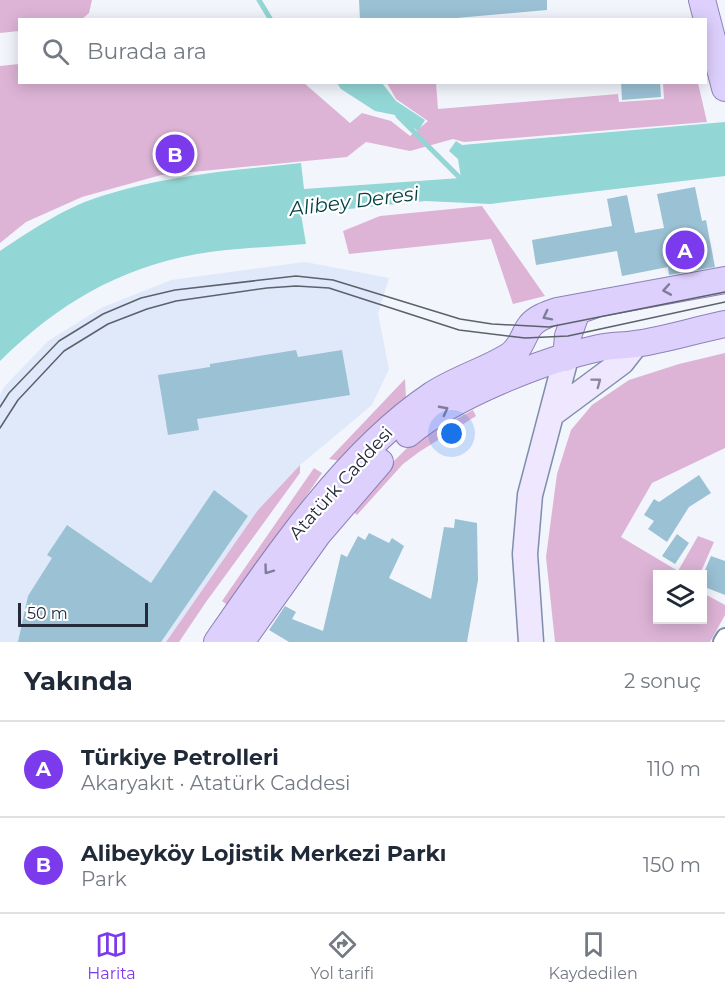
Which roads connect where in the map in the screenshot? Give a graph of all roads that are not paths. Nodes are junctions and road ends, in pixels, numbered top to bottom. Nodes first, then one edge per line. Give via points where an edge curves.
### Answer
1 (702, 0) edge
2 (707, 18) edge
3 (707, 19) edge
4 (725, 88) edge
5 (725, 280) edge
6 (603, 302) junction
7 (725, 324) edge
8 (636, 344) junction
9 (566, 358) junction
10 (552, 414) junction
11 (725, 636) edge
12 (217, 642) edge
13 (241, 642) edge
14 (531, 642) edge
15 (722, 642) edge

1 - 2 main road
3 - 4 main road
5 -> 6 main road, Atatürk Caddesi
6 - 9 main road via 578,311 568,336
6 -> 12 main road, Atatürk Caddesi via 545,315 529,327 513,354 434,393 396,422 298,530
7 - 8 main road, Atatürk Caddesi
8 - 9 main road, Atatürk Caddesi via 598,348
10 -> 8 main road via 622,362
9 - 10 main road
13 -> 9 main road, Atatürk Caddesi via 318,534 398,443 434,415 473,394
10 - 14 main road via 530,495 525,554
11 - 15 street

